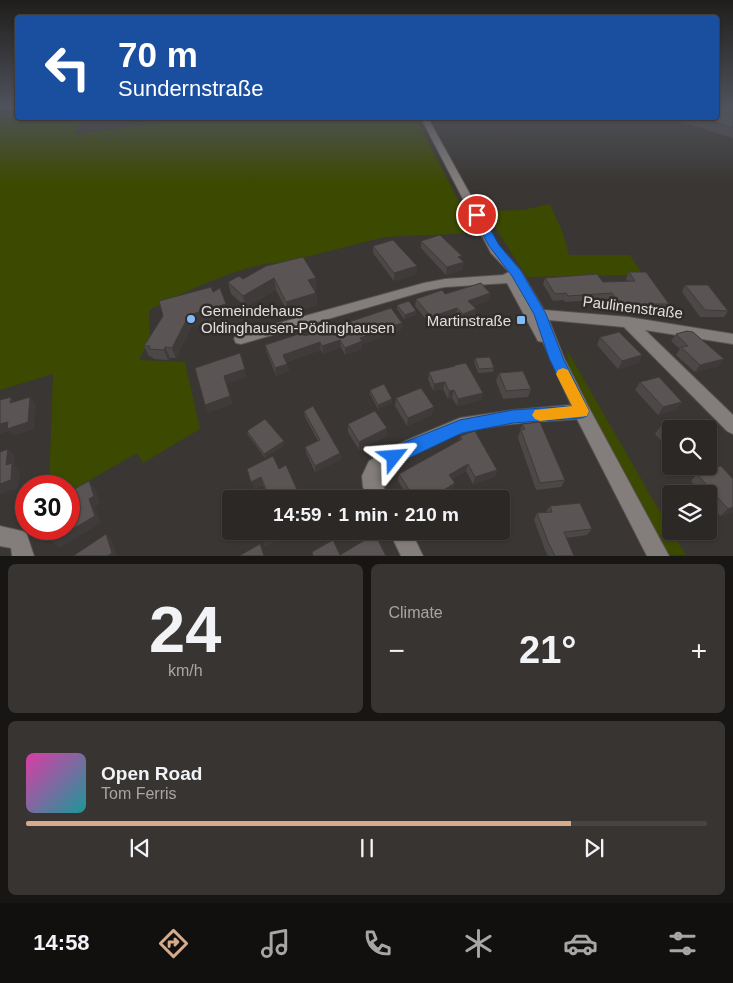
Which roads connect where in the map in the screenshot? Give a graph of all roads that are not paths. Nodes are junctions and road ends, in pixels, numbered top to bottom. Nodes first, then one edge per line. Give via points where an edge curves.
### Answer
1 (432, 132) edge
2 (515, 278) junction
3 (534, 315) junction
4 (628, 322) junction
5 (241, 339) dead end
6 (733, 339) edge
7 (582, 411) junction
8 (733, 426) edge
9 (375, 490) edge
10 (0, 536) edge
11 (404, 540) edge
12 (23, 556) edge
13 (413, 556) edge
14 (659, 556) edge

1 - 2 street
2 - 3 street
2 - 5 street via 424,287
3 - 4 street, Paulinenstraße
3 - 7 street
4 - 6 street, Paulinenstraße
4 - 8 street
7 - 9 street via 460,426 376,466 371,476
7 - 14 street
10 - 12 street via 19,539
11 - 13 street

